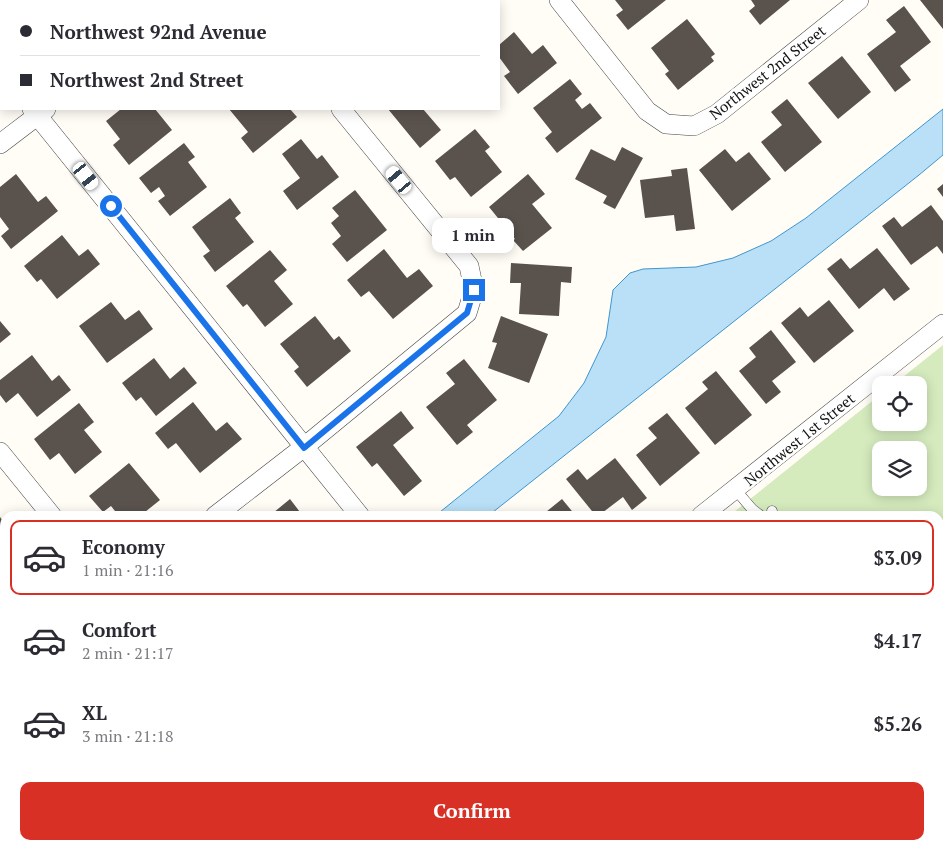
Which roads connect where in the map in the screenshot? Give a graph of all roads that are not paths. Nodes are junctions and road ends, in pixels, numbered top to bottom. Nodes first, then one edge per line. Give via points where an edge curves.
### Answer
1 (559, 0) edge
2 (859, 0) edge
3 (342, 110) edge
4 (39, 111) edge
5 (0, 144) edge
6 (943, 324) edge
7 (304, 448) junction
8 (0, 452) edge
9 (735, 489) junction
10 (48, 511) edge
11 (222, 511) edge
12 (356, 511) edge
13 (707, 511) edge
14 (755, 511) edge

1 - 2 street, Northwest 2nd Street via 647,111 666,124 694,126 717,114
3 - 7 street via 469,266 474,290 467,313
4 - 5 street
4 - 7 street
6 - 9 street, Northwest 1st Street
7 - 11 street
7 - 12 street
8 - 10 street
9 - 13 street, Northwest 1st Street
9 - 14 lane

